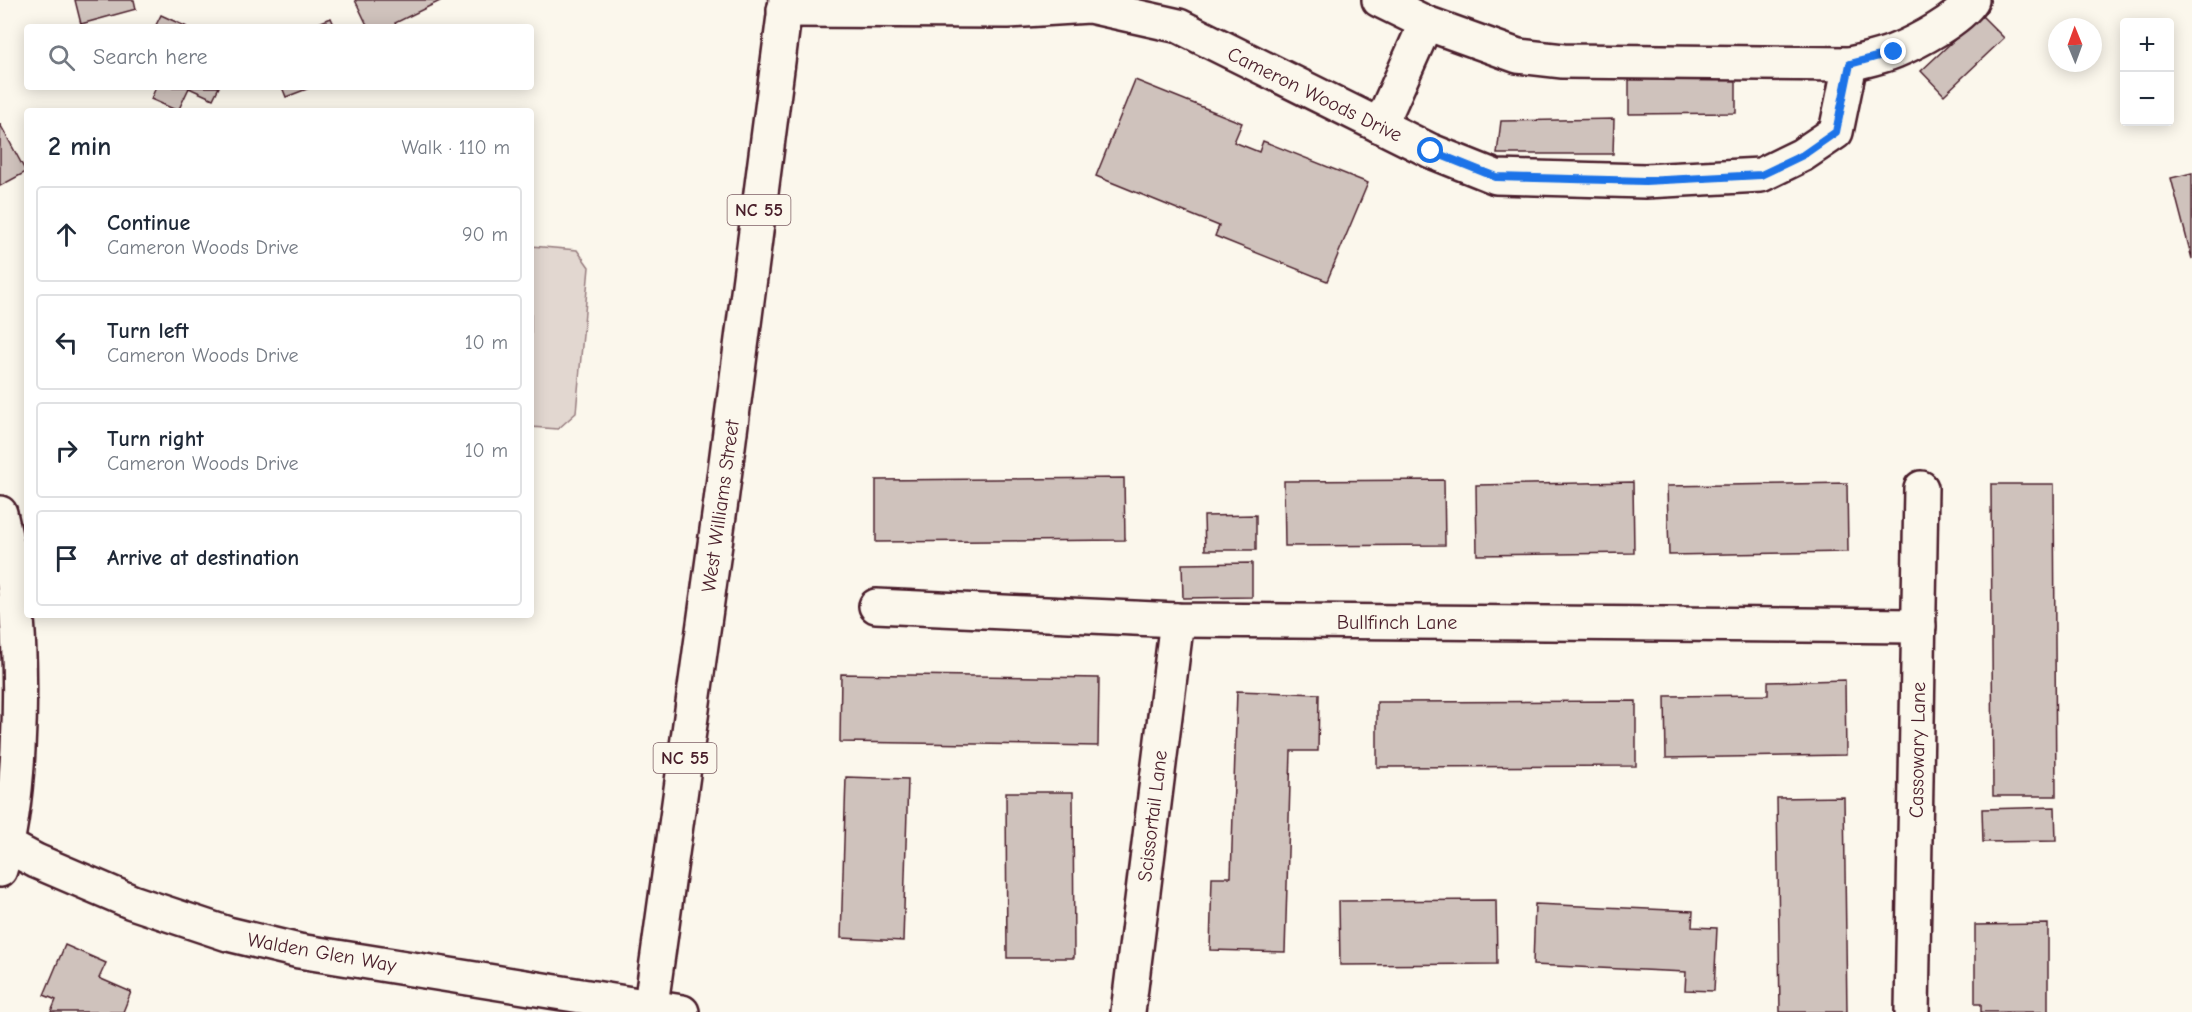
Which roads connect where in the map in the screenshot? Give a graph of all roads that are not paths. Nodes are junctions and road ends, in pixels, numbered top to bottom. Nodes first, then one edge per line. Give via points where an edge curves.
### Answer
1 (1379, 0) edge
2 (1972, 0) edge
3 (785, 5) edge
4 (1426, 23) junction
5 (1850, 64) junction
6 (1380, 126) junction
7 (1922, 488) dead end
8 (0, 513) edge
9 (876, 606) dead end
10 (1177, 620) junction
11 (1919, 626) junction
12 (4, 858) edge
13 (650, 1010) edge
14 (682, 1012) edge
15 (1128, 1012) edge
16 (1912, 1012) edge

1 - 4 street
2 - 5 street via 1967,8 1931,32 1894,52
3 - 6 street, Cameron Woods Drive via 1008,11 1089,6 1179,26
3 - 13 street, West Williams Street / NC 55 via 722,501
4 - 5 street via 1518,56 1563,61
4 - 6 street
5 - 6 street, Cameron Woods Drive via 1836,132 1803,155 1761,175 1645,181 1496,177
7 - 11 street, Cassowary Lane
8 - 12 street via 13,582 20,657 17,773
9 - 10 street, Bullfinch Lane
10 - 11 street, Bullfinch Lane
10 - 15 street, Scissortail Lane
11 - 16 street, Cassowary Lane
12 - 13 street, Walden Glen Way via 36,861 132,902 228,934 299,951
13 - 14 street, Walden Glen Way

